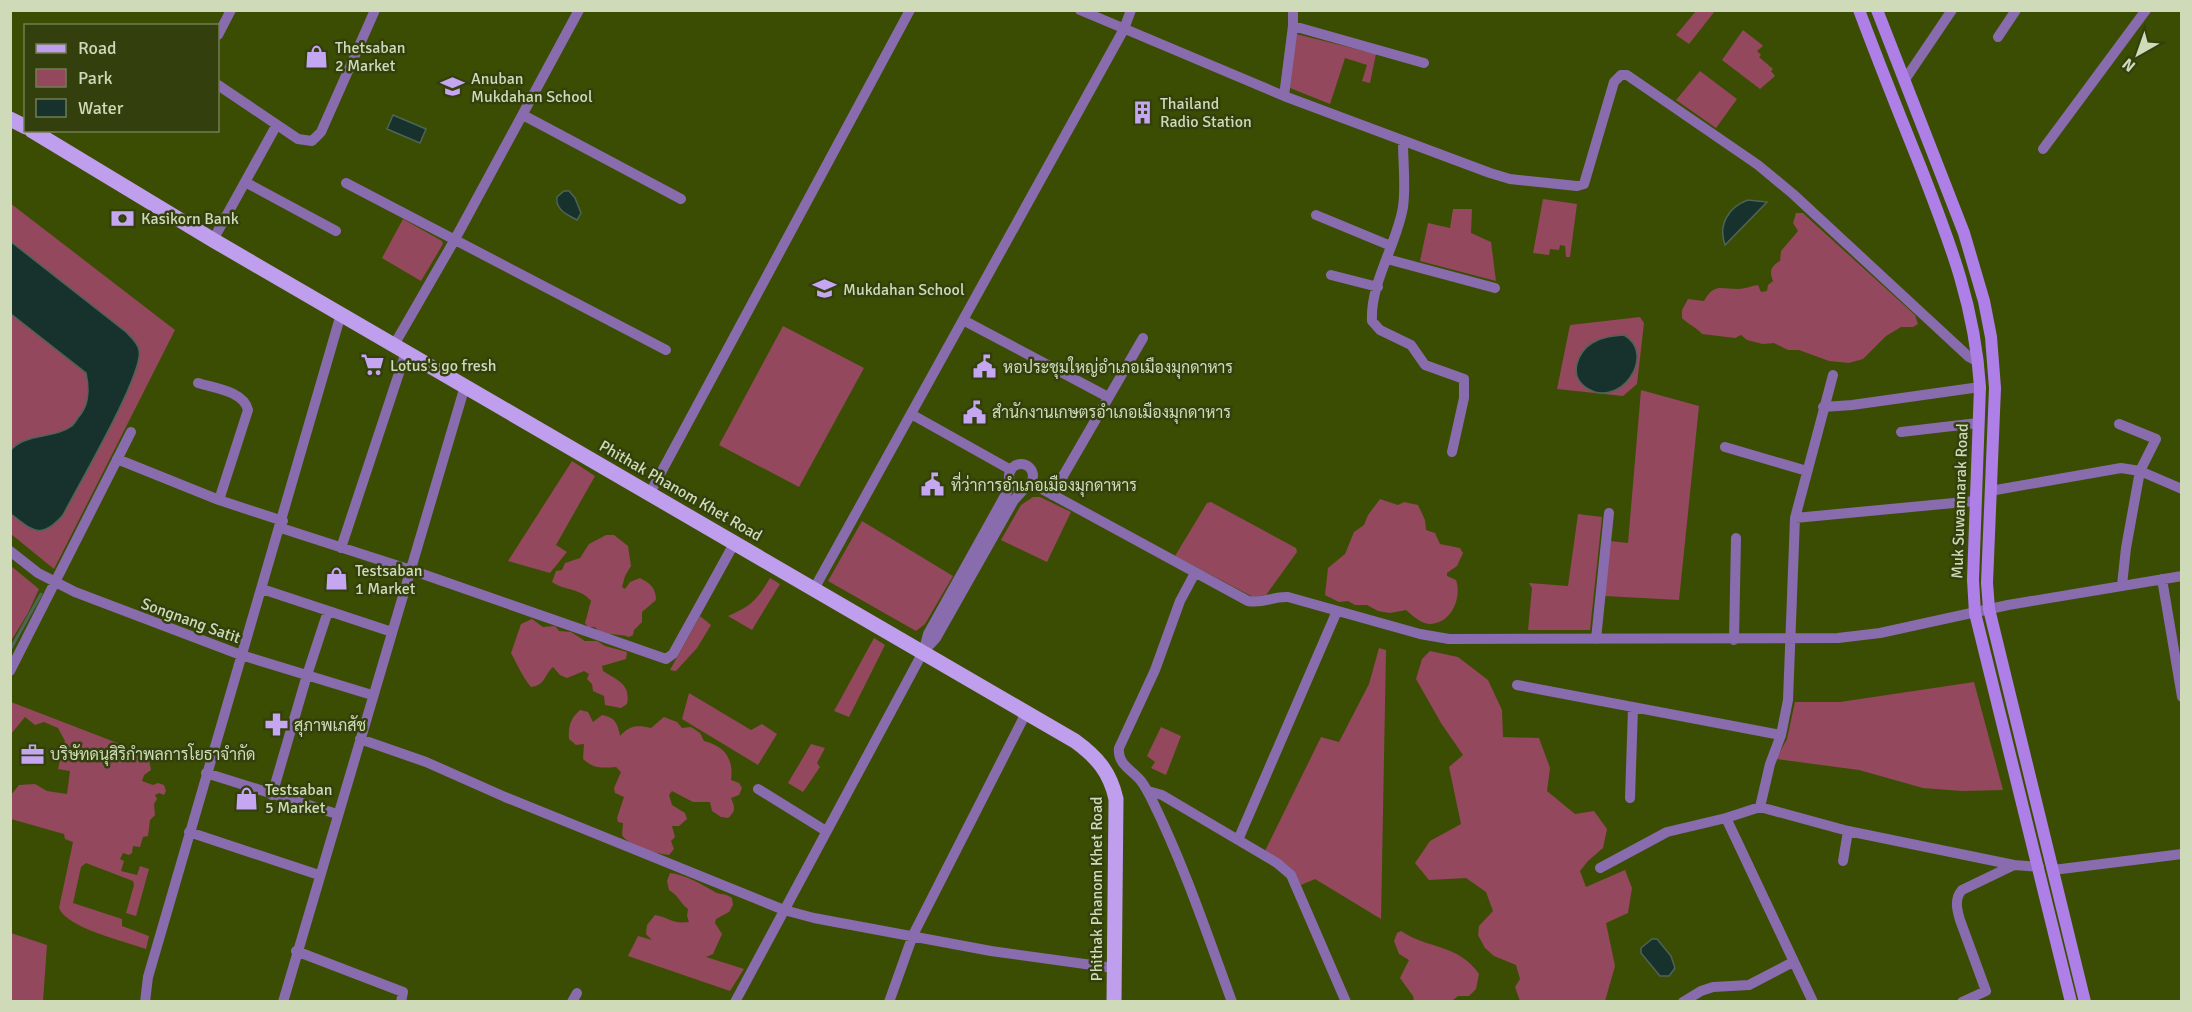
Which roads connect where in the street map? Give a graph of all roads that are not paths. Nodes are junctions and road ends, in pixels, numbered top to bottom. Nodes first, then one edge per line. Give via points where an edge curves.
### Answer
1 (231, 10) edge
2 (375, 10) edge
3 (579, 10) edge
4 (910, 10) edge
5 (1080, 10) edge
6 (1131, 10) edge
7 (1859, 10) edge
8 (1877, 10) edge
9 (1952, 10) edge
10 (2016, 10) edge
11 (2146, 10) edge
12 (1291, 12) edge
13 (1293, 26) junction
14 (1124, 29) junction
15 (219, 33) edge
16 (1998, 37) dead end
17 (1424, 63) dead end
18 (1904, 81) junction
19 (219, 86) edge
20 (1284, 96) junction
21 (1916, 111) junction
22 (522, 115) junction
23 (1900, 117) junction
24 (10, 118) edge
25 (24, 126) edge
26 (276, 126) junction
27 (35, 132) edge
28 (1403, 142) junction
29 (2043, 149) dead end
30 (245, 182) junction
31 (346, 183) dead end
32 (681, 199) dead end
33 (1316, 215) dead end
34 (336, 231) dead end
35 (213, 240) junction
36 (454, 241) junction
37 (1390, 246) junction
38 (1387, 259) junction
39 (1331, 275) dead end
40 (1378, 288) junction
41 (1495, 288) dead end
42 (341, 314) junction
43 (963, 320) junction
44 (1143, 338) dead end
45 (400, 349) junction
46 (666, 350) dead end
47 (1978, 362) junction
48 (1833, 375) dead end
49 (198, 382) dead end
50 (465, 386) junction
51 (1980, 387) junction
52 (1108, 397) junction
53 (1823, 407) junction
54 (911, 414) junction
55 (1978, 423) junction
56 (2119, 424) dead end
57 (131, 432) dead end
58 (1901, 432) dead end
59 (1725, 447) dead end
60 (1452, 452) dead end
61 (117, 459) junction
62 (1807, 471) junction
63 (2140, 471) junction
64 (1010, 474) junction
65 (1028, 485) junction
66 (2181, 489) edge
67 (1990, 491) junction
68 (650, 493) junction
69 (1052, 495) junction
70 (219, 500) junction
71 (1975, 501) junction
72 (1609, 513) dead end
73 (1795, 518) junction
74 (282, 525) junction
75 (1736, 538) dead end
76 (735, 542) junction
77 (341, 548) junction
78 (10, 551) edge
79 (411, 570) junction
80 (1195, 573) junction
81 (2181, 576) edge
82 (2162, 579) junction
83 (55, 583) junction
84 (2122, 585) junction
85 (262, 589) junction
86 (814, 589) junction
87 (1989, 609) junction
88 (328, 611) junction
89 (1336, 611) junction
90 (1975, 613) junction
91 (392, 632) junction
92 (1596, 639) junction
93 (1789, 639) junction
94 (1734, 640) junction
95 (923, 652) junction
96 (241, 655) junction
97 (10, 671) edge
98 (307, 675) junction
99 (1517, 685) dead end
100 (372, 695) junction
101 (2181, 697) edge
102 (1633, 708) junction
103 (1026, 713) junction
104 (1781, 735) junction
105 (360, 739) junction
106 (206, 774) junction
107 (758, 789) dead end
108 (1148, 791) junction
109 (272, 795) junction
110 (1630, 798) dead end
111 (1760, 807) junction
112 (337, 814) junction
113 (1726, 818) junction
114 (826, 831) junction
115 (1848, 831) junction
116 (189, 832) junction
117 (2038, 837) junction
118 (1238, 840) junction
119 (2181, 854) edge
120 (1843, 861) dead end
121 (2014, 865) junction
122 (2039, 867) junction
123 (1600, 868) dead end
124 (2053, 870) junction
125 (319, 875) junction
126 (784, 910) junction
127 (913, 935) junction
128 (296, 951) junction
129 (1793, 962) junction
130 (1114, 968) junction
131 (144, 1002) edge
132 (283, 1002) edge
133 (401, 1002) edge
134 (735, 1002) edge
135 (889, 1002) edge
136 (1114, 1002) edge
137 (1232, 1002) edge
138 (1346, 1002) edge
139 (1683, 1002) edge
140 (1813, 1002) edge
141 (1962, 1002) edge
142 (2071, 1002) edge
143 (2085, 1002) edge

1 - 15 street
2 - 26 street via 316,138 298,139
3 - 22 street
4 - 68 street
5 - 14 street
6 - 14 street
7 - 23 main road, Muk Suwannarak Road
8 - 18 main road, Muk Suwannarak Road
9 - 18 street
10 - 16 street
11 - 29 street
12 - 13 street
13 - 17 street
13 - 20 street
14 - 20 street
14 - 43 street
18 - 21 main road, Muk Suwannarak Road
19 - 26 street
20 - 28 street
21 - 23 main road
21 - 67 main road, Muk Suwannarak Road via 1964,233 1984,301 1995,388
22 - 32 street
22 - 36 street
23 - 47 main road, Muk Suwannarak Road via 1959,270
24 - 25 main road, Phithak Phanom Khet Road
26 - 30 street
27 - 35 main road, Phithak Phanom Khet Road
28 - 37 street via 1402,208
28 - 47 street via 1510,179 1579,186 1585,182 1614,82 1627,75 1758,165
30 - 34 street
30 - 35 street
31 - 36 street
33 - 37 street
35 - 42 main road, Phithak Phanom Khet Road
36 - 45 street
36 - 46 street
37 - 38 street
38 - 40 street
38 - 41 street
39 - 40 street
40 - 60 street via 1372,314 1376,326 1411,345 1425,364 1464,380
42 - 45 main road, Phithak Phanom Khet Road
42 - 74 street
43 - 52 street
43 - 54 street
44 - 52 street
45 - 50 main road, Phithak Phanom Khet Road
45 - 77 street
47 - 51 main road, Muk Suwannarak Road
48 - 53 street
49 - 70 street via 239,396 247,404
50 - 68 main road, Phithak Phanom Khet Road
50 - 79 street
51 - 53 street
51 - 55 main road, Muk Suwannarak Road
52 - 69 street
53 - 62 street
54 - 64 street
54 - 86 street
55 - 58 street
55 - 71 main road, Muk Suwannarak Road
56 - 63 street via 2156,439
57 - 61 street
59 - 62 street
61 - 70 street
61 - 83 street
62 - 73 street
63 - 66 street
63 - 67 street via 2121,468
63 - 84 street
64 - 65 street via 1013,486
64 - 65 street via 1016,466 1027,466 1033,476
64 - 95 street via 1007,492 928,634
65 - 69 street
65 - 95 street via 1014,500 936,638
67 - 87 main road, Muk Suwannarak Road
68 - 76 main road, Phithak Phanom Khet Road
69 - 80 street
70 - 74 street
71 - 73 street
71 - 90 main road, Muk Suwannarak Road
72 - 92 street
73 - 93 street
74 - 77 street
74 - 85 street
75 - 94 street
76 - 79 street via 669,659
76 - 86 main road, Phithak Phanom Khet Road
77 - 79 street
78 - 83 street, Songnang Satit
79 - 91 street
80 - 89 street via 1248,601 1288,597
80 - 108 street via 1119,751 1121,761
81 - 82 street
82 - 84 street
82 - 101 street
83 - 96 street, Songnang Satit
83 - 97 street
84 - 87 street
85 - 88 street
85 - 96 street
86 - 95 main road, Phithak Phanom Khet Road
87 - 90 street
87 - 117 main road, Muk Suwannarak Road
88 - 91 street
88 - 98 street
89 - 92 street via 1449,639
89 - 118 street
90 - 93 street via 1880,633
90 - 117 main road, Muk Suwannarak Road
91 - 100 street
92 - 94 street
93 - 94 street
93 - 104 street via 1788,700
95 - 103 main road, Phithak Phanom Khet Road
95 - 114 street
96 - 98 street, Songnang Satit
96 - 106 street
98 - 100 street, Songnang Satit
98 - 109 street
99 - 102 street
100 - 105 street
102 - 104 street
102 - 110 street
103 - 127 street
103 - 130 main road, Phithak Phanom Khet Road via 1089,751 1113,786 1117,819
104 - 111 street
105 - 112 street
105 - 126 street via 426,762
106 - 109 street
106 - 116 street
107 - 114 street
108 - 118 street via 1162,795
108 - 137 street
109 - 112 street
111 - 113 street
111 - 115 street
112 - 125 street
113 - 123 street via 1667,832
113 - 129 street
114 - 126 street
115 - 120 street
115 - 121 street
116 - 125 street
116 - 131 street
117 - 122 main road, Muk Suwannarak Road
117 - 124 main road, Muk Suwannarak Road
118 - 138 street via 1291,875
119 - 124 street
121 - 122 street
121 - 141 street via 1962,890 1958,896 1960,920 1986,991
122 - 142 main road, Muk Suwannarak Road
124 - 143 main road, Muk Suwannarak Road
125 - 128 street
126 - 127 street
126 - 134 street
127 - 130 street
127 - 135 street
128 - 132 street
128 - 133 street via 403,992
129 - 139 street via 1749,985 1713,987
129 - 140 street
130 - 136 main road, Phithak Phanom Khet Road

